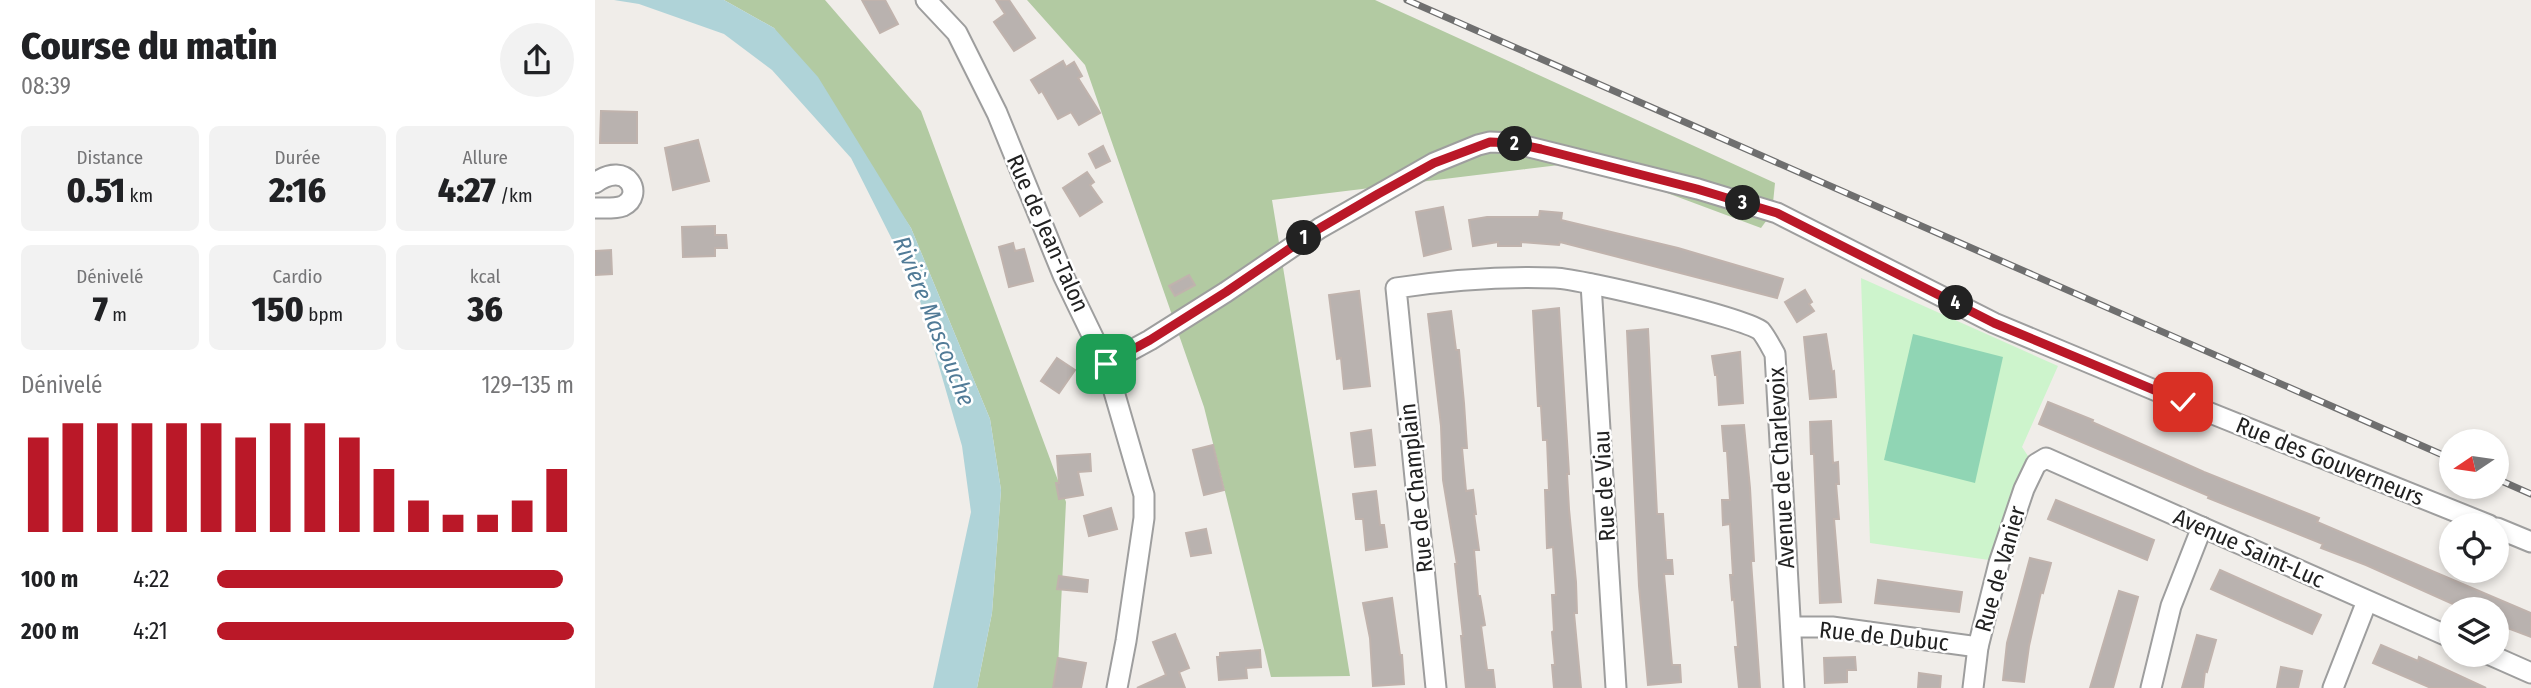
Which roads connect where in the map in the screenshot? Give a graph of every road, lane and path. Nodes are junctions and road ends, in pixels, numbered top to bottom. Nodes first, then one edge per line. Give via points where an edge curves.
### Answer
1 (926, 0) edge
2 (595, 183) edge
3 (595, 208) edge
4 (1591, 284) junction
5 (1396, 288) joint
6 (1106, 364) junction
7 (2046, 458) joint
8 (2459, 513) edge
9 (2203, 527) junction
10 (2509, 533) edge
11 (2531, 542) edge
12 (2367, 601) junction
13 (1791, 628) junction
14 (2439, 632) edge
15 (1978, 647) junction
16 (2509, 663) edge
17 (2531, 673) edge
18 (1117, 688) edge
19 (1436, 688) edge
20 (1616, 688) edge
21 (1794, 688) edge
22 (1973, 688) edge
23 (2151, 688) edge
24 (2333, 688) edge
25 (2524, 688) edge

1 - 6 street, Rue de Jean-Talon via 969,53
2 - 3 street via 617,174 633,188 632,198 622,206
4 - 5 street, Avenue de Charlevoix via 1558,278 1482,278
4 - 13 street, Avenue de Charlevoix via 1736,320 1760,331 1775,354
4 - 20 street, Rue de Viau
5 - 19 street, Rue de Champlain
6 - 8 street, Rue des Gouverneurs via 1215,299 1320,228 1423,169 1478,145 1513,143 1777,213 1994,323
6 - 18 street, Rue de Jean-Talon via 1145,495
7 - 9 street, Avenue Saint-Luc
7 - 15 street, Rue de Vanier via 2036,464 2025,489 1999,563
9 - 12 street, Avenue Saint-Luc
9 - 23 street via 2171,606
10 - 11 street
12 - 14 street, Avenue Saint-Luc
12 - 24 street
13 - 15 street, Rue de Dubuc via 1832,628
13 - 21 street, Avenue de Charlevoix
15 - 22 street, Rue de Vanier
16 - 17 street
17 - 25 street

